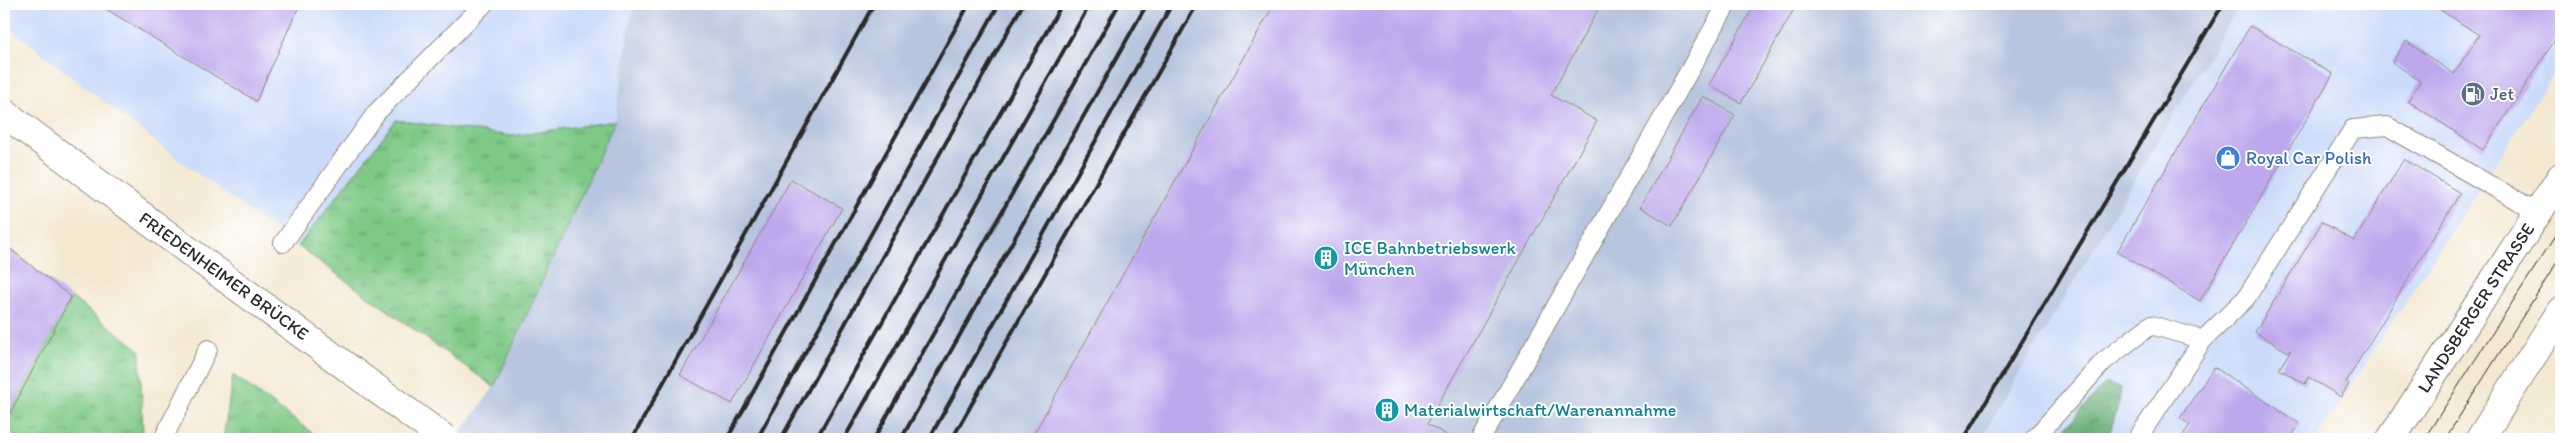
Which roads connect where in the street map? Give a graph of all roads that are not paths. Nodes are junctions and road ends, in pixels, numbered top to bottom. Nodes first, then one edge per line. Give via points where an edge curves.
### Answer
1 (484, 4) edge
2 (1727, 4) edge
3 (4, 113) edge
4 (2561, 177) edge
5 (2539, 213) junction
6 (283, 243) dead end
7 (2561, 311) edge
8 (2202, 340) junction
9 (208, 349) dead end
10 (163, 439) edge
11 (445, 439) edge
12 (1481, 439) edge
13 (2034, 439) edge
14 (2137, 439) edge
15 (2391, 439) edge
16 (2480, 439) edge

1 - 6 lane via 376,113
2 - 12 lane
3 - 11 main road, FRIEDENHEIMER BRÜCKE, bridge
4 - 5 main road, LANDSBERGER STRASSE
5 - 8 lane via 2387,126 2353,129 2246,298
5 - 15 main road, LANDSBERGER STRASSE
7 - 16 main road
8 - 13 lane via 2151,326 2104,361
8 - 14 lane
9 - 10 lane

